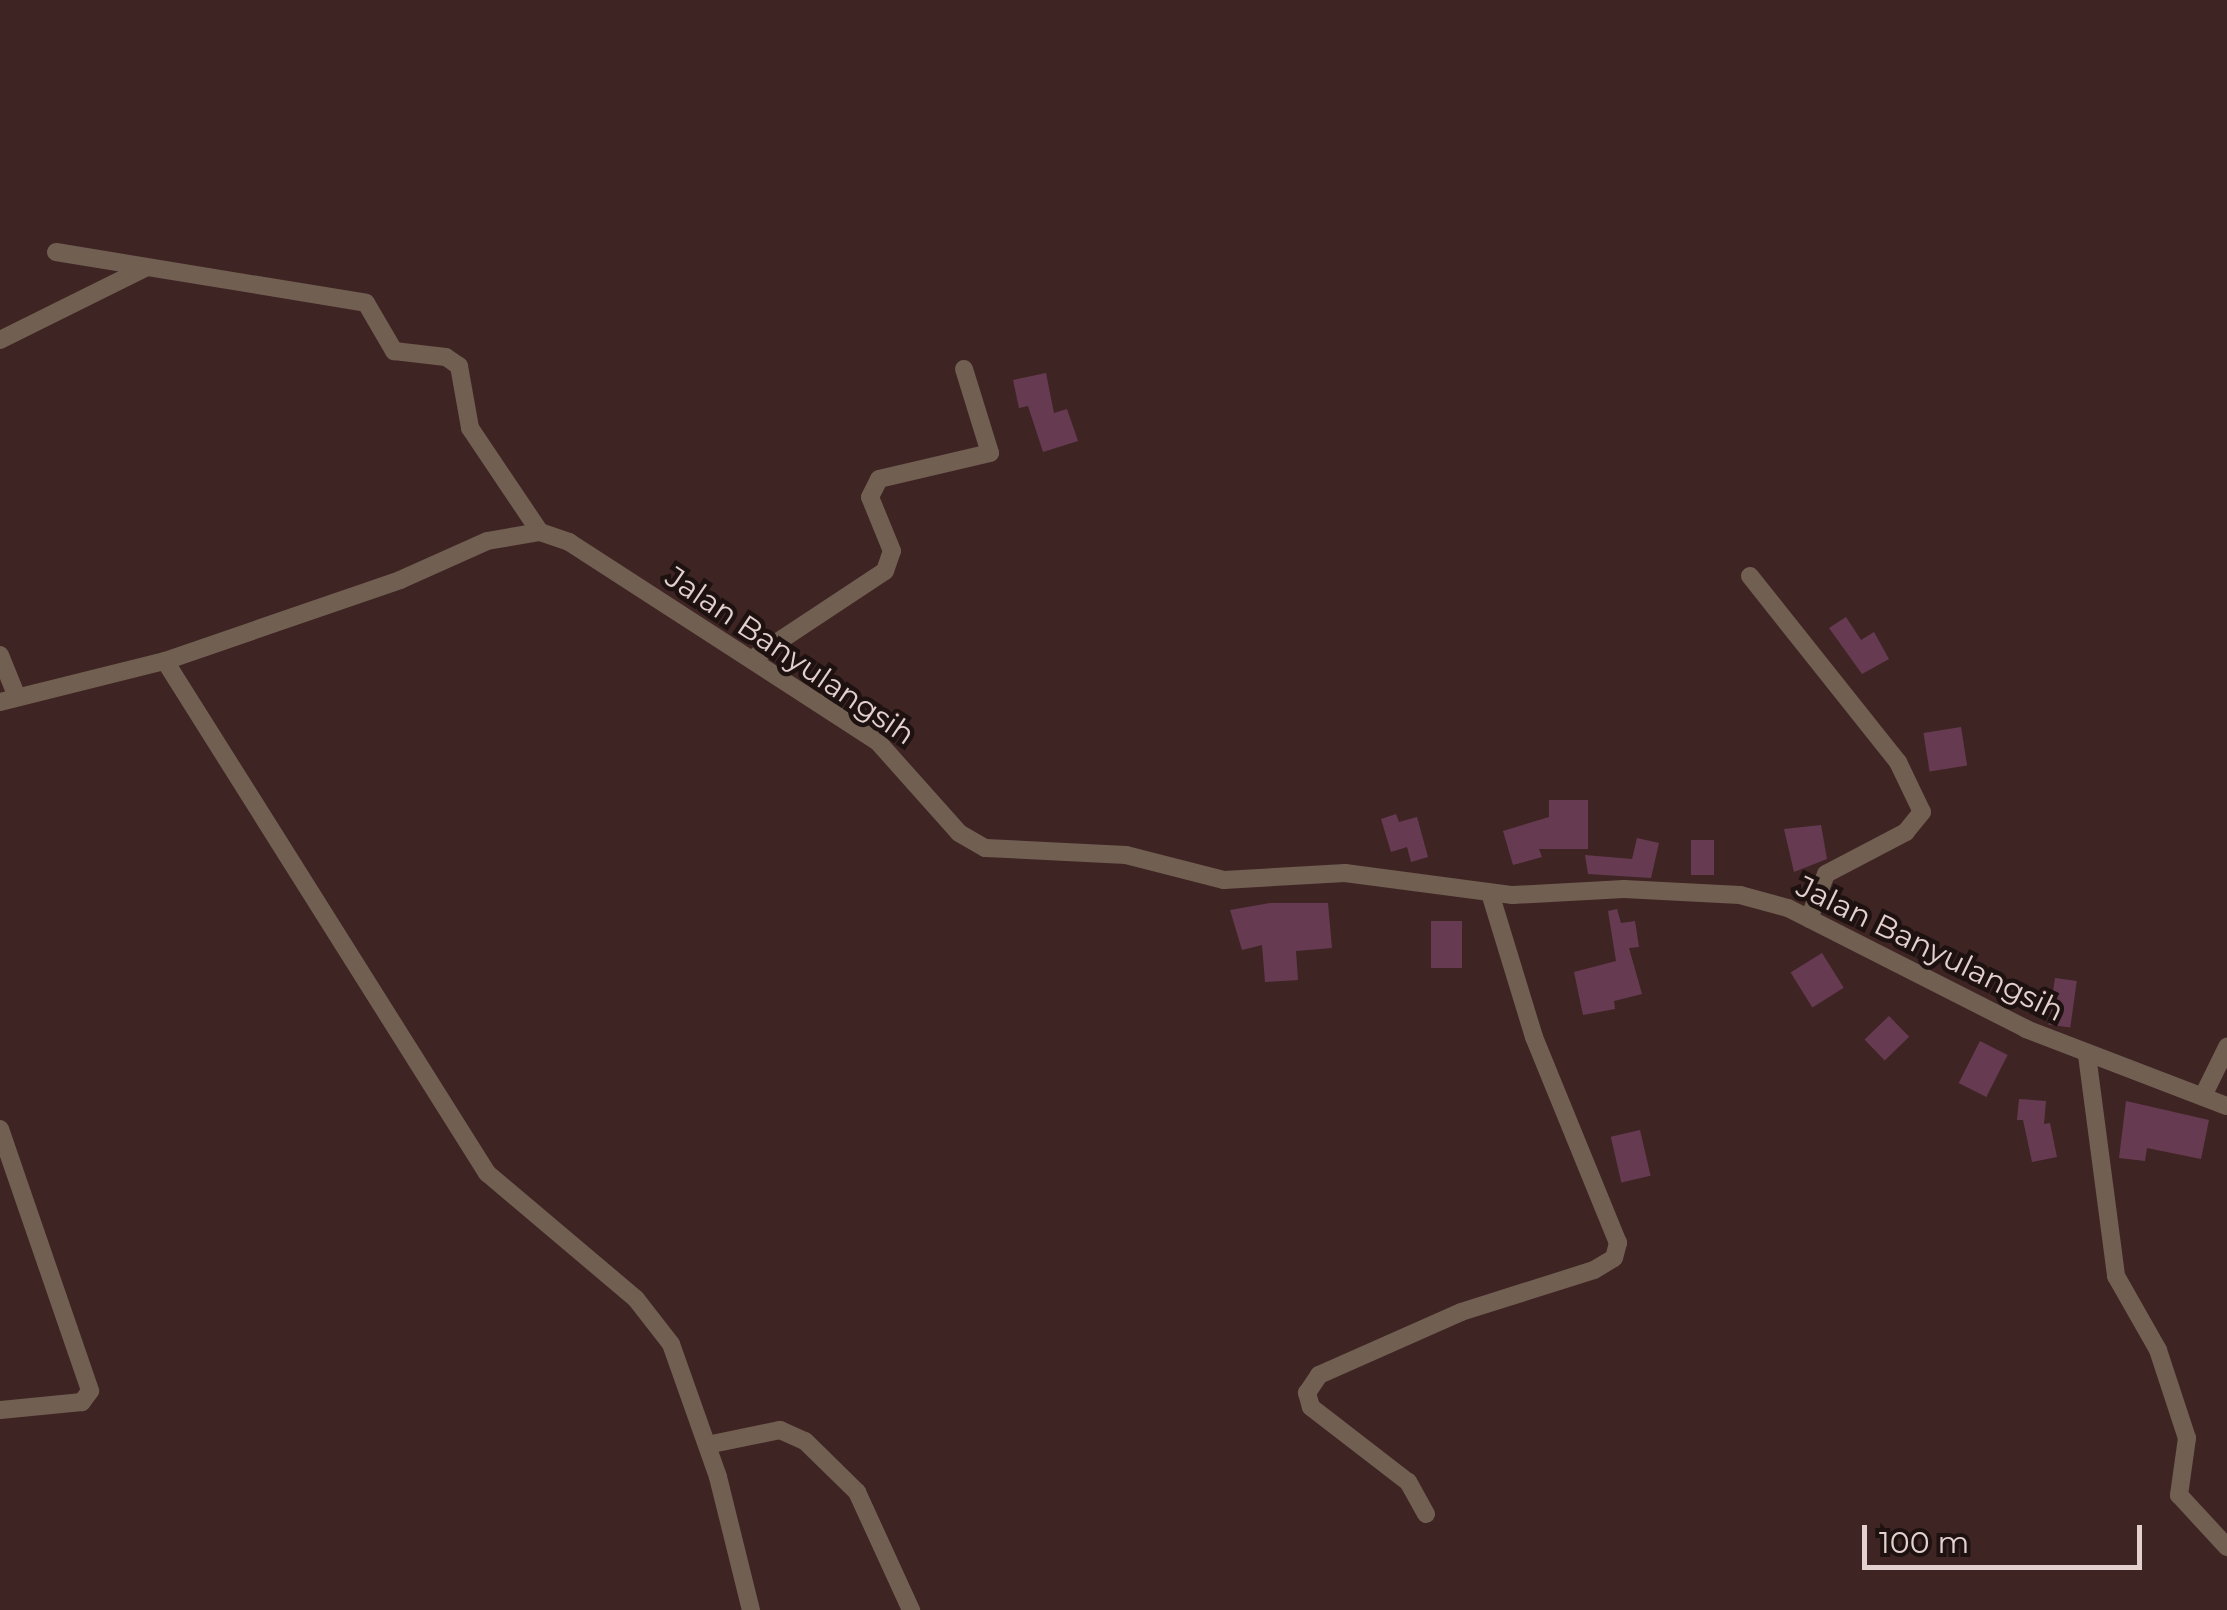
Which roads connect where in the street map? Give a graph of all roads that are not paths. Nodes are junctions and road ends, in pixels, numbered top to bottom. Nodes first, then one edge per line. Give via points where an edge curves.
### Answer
1 (56, 252) dead end
2 (146, 268) junction
3 (0, 340) edge
4 (964, 370) dead end
5 (540, 532) junction
6 (1750, 576) dead end
7 (0, 655) edge
8 (752, 659) junction
9 (165, 661) junction
10 (9, 699) edge
11 (1490, 893) junction
12 (1810, 918) junction
13 (2227, 1047) edge
14 (2087, 1055) junction
15 (2203, 1096) junction
16 (2227, 1106) edge
17 (0, 1130) edge
18 (0, 1410) edge
19 (707, 1445) junction
20 (1426, 1514) dead end
21 (2227, 1547) edge
22 (751, 1610) edge
23 (911, 1610) edge

1 - 2 street
2 - 3 street
2 - 5 street via 355,299 377,315 394,351 454,361 470,428
4 - 8 street via 990,436 990,453 874,483 874,512 892,550 884,571
5 - 8 street, Jalan Banyulangsih via 569,542
5 - 9 street via 488,541 400,580
6 - 12 street via 1898,762 1922,812 1906,832 1826,874
7 - 10 street
8 - 11 street, Jalan Banyulangsih via 898,758 948,821 985,848 1126,855 1224,880 1346,873
9 - 10 street
9 - 19 street via 487,1173 636,1299 672,1344
11 - 12 street, Jalan Banyulangsih via 1720,892
11 - 20 street via 1534,1037 1618,1243 1614,1258 1594,1270 1461,1312 1319,1375 1307,1393 1311,1406 1408,1482
12 - 14 street, Jalan Banyulangsih
13 - 15 street
14 - 15 street, Jalan Banyulangsih
14 - 21 street via 2116,1276 2158,1350 2187,1438 2178,1484 2183,1507
15 - 16 street, Jalan Banyulangsih
17 - 18 street via 90,1391 82,1402
19 - 22 street
19 - 23 street via 780,1430 805,1441 857,1492

